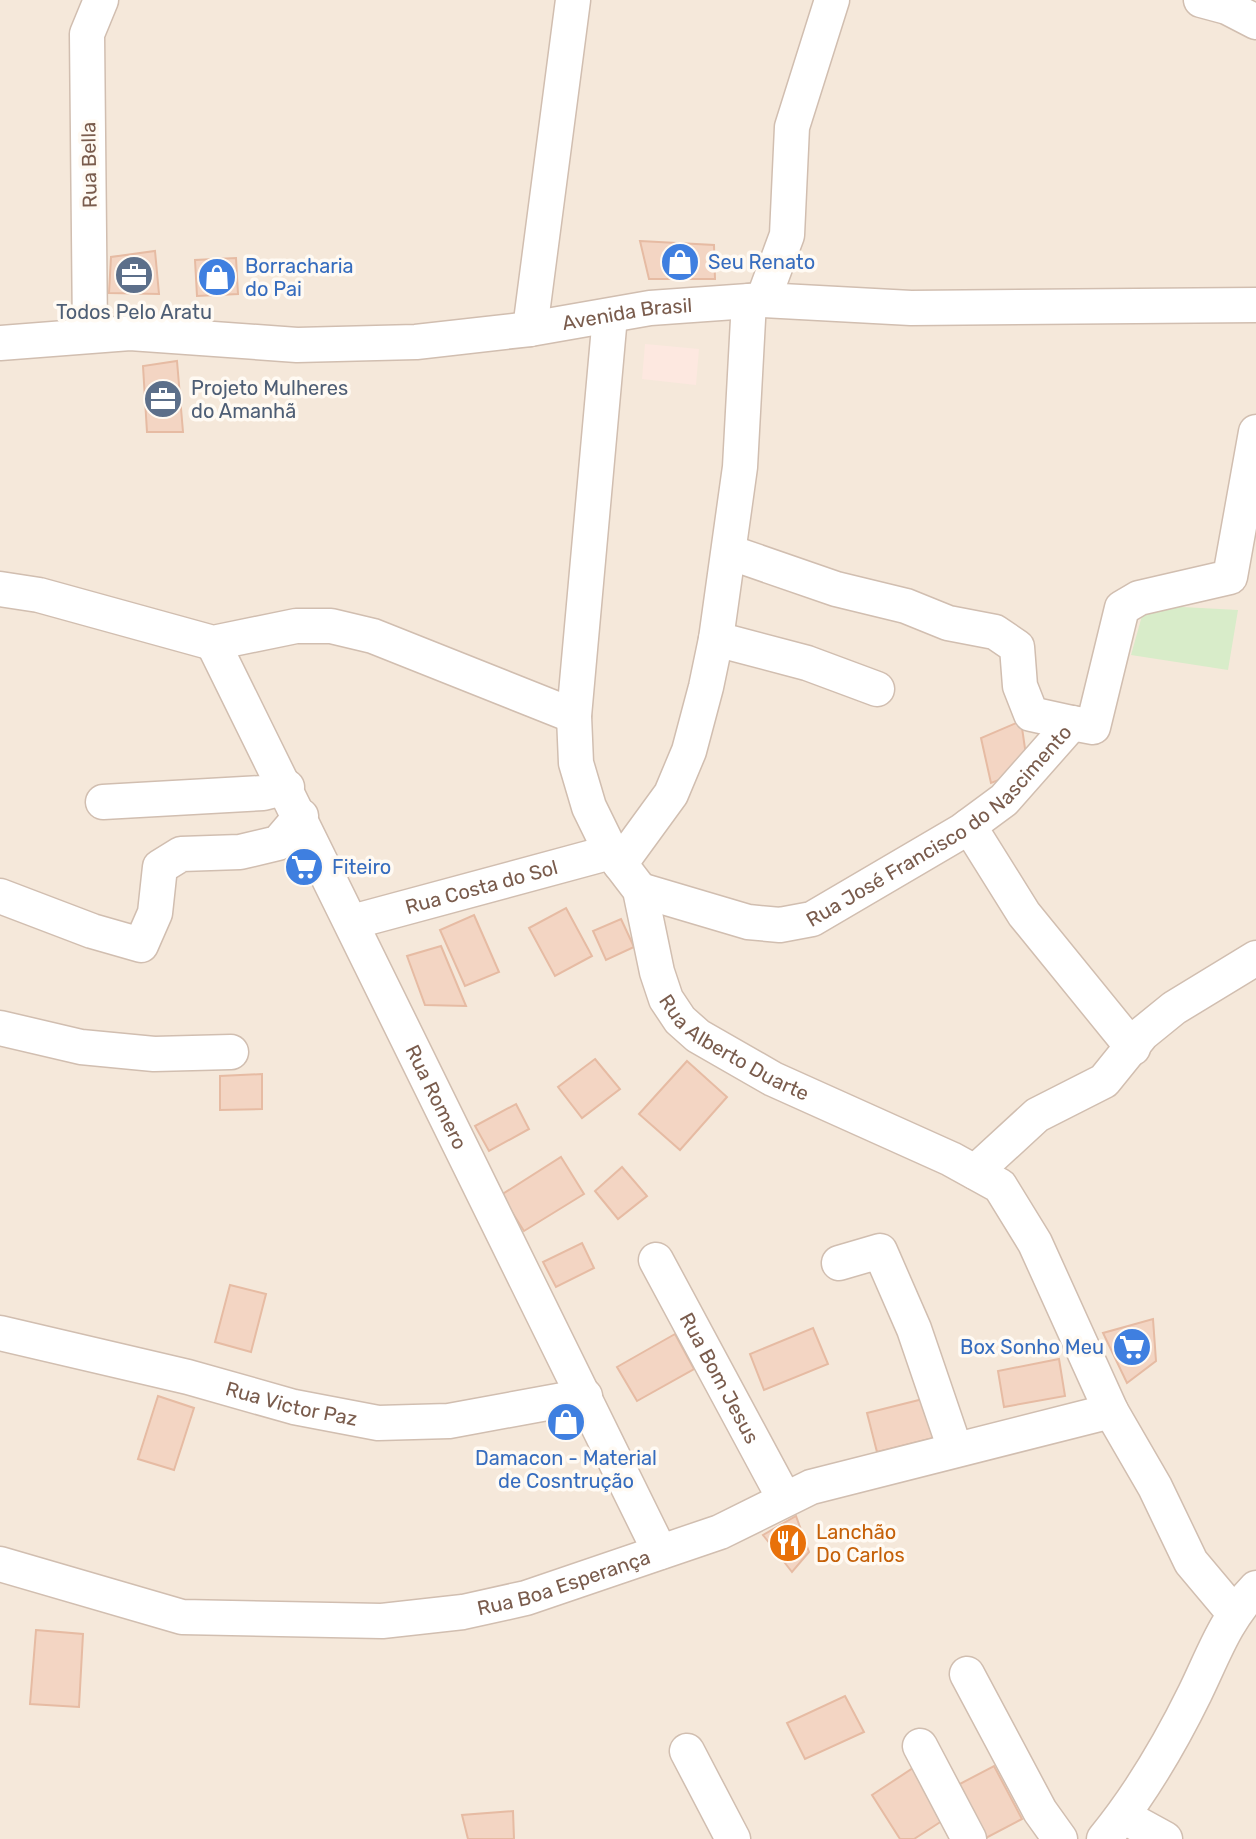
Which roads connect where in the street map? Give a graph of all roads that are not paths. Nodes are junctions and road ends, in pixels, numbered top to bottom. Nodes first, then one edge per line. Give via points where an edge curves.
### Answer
1 (101, 0) edge
2 (573, 0) edge
3 (832, 0) edge
4 (1201, 0) edge
5 (1256, 22) edge
6 (756, 300) junction
7 (1256, 305) edge
8 (610, 316) junction
9 (530, 329) junction
10 (90, 334) junction
11 (0, 343) edge
12 (1256, 432) edge
13 (729, 552) junction
14 (0, 589) edge
15 (716, 639) junction
16 (213, 643) junction
17 (877, 689) dead end
18 (574, 716) junction
19 (1072, 723) junction
20 (103, 802) dead end
21 (294, 802) junction
22 (969, 826) junction
23 (624, 869) junction
24 (0, 896) edge
25 (352, 922) junction
26 (1256, 958) edge
27 (0, 1028) edge
28 (1133, 1048) junction
29 (231, 1052) dead end
30 (975, 1172) junction
31 (656, 1260) dead end
32 (839, 1263) dead end
33 (0, 1333) edge
34 (585, 1396) junction
35 (1111, 1411) junction
36 (955, 1449) junction
37 (784, 1498) junction
38 (660, 1552) junction
39 (0, 1564) edge
40 (1244, 1600) edge
41 (967, 1674) dead end
42 (920, 1746) dead end
43 (687, 1751) dead end
44 (1113, 1827) edge
45 (733, 1839) edge
46 (969, 1839) edge
47 (1060, 1839) edge
48 (1165, 1839) edge

1 - 10 street, Rua Bella via 87,34
2 - 9 street
3 - 6 street via 792,127 787,235
4 - 5 street
6 - 7 street, Avenida Brasil via 911,308
6 - 8 street, Avenida Brasil
6 - 13 street
8 - 9 street, Avenida Brasil
8 - 18 street, Rua Alberto Duarte
9 - 10 street, Avenida Brasil via 416,342 297,345
10 - 11 street, Avenida Brasil
12 - 19 street, Rua José Francisco do Nascimento via 1230,577 1139,598 1122,608 1093,727
13 - 15 street
13 - 19 street via 948,623 995,632 1017,647 1020,686 1031,714
14 - 16 street
15 - 17 street via 807,663
15 - 23 street via 689,751 671,794
16 - 18 street via 296,626 331,626 373,636
16 - 21 street, Rua Romero
18 - 23 street, Rua Alberto Duarte via 576,763 589,807
19 - 22 street, Rua José Francisco do Nascimento via 1004,800
20 - 21 street via 263,793
21 - 24 street via 278,843 240,852 181,854 160,867 155,913 141,945
21 - 25 street, Rua Romero
22 - 23 street, Rua José Francisco do Nascimento via 812,919 780,925 748,922
22 - 28 street via 1024,914
23 - 25 street, Rua Costa do Sol
23 - 30 street, Rua Alberto Duarte via 666,999 698,1036 773,1079
25 - 34 street, Rua Romero
26 - 28 street via 1174,1008
27 - 29 street via 81,1047
28 - 30 street via 1104,1081 1037,1115
30 - 35 street, Rua Alberto Duarte via 1000,1186 1035,1243
31 - 37 street, Rua Bom Jesus
32 - 36 street via 880,1251 914,1329
33 - 34 street, Rua Victor Paz via 378,1423 449,1421
34 - 38 street, Rua Romero
35 - 36 street, Rua Boa Esperança
35 - 40 street, Rua Alberto Duarte via 1191,1562
36 - 37 street, Rua Boa Esperança
37 - 38 street, Rua Boa Esperança via 720,1532
38 - 39 street, Rua Boa Esperança via 526,1598 382,1621 182,1617
40 - 44 street via 1138,1797
41 - 47 street
42 - 46 street
43 - 45 street
44 - 48 street

